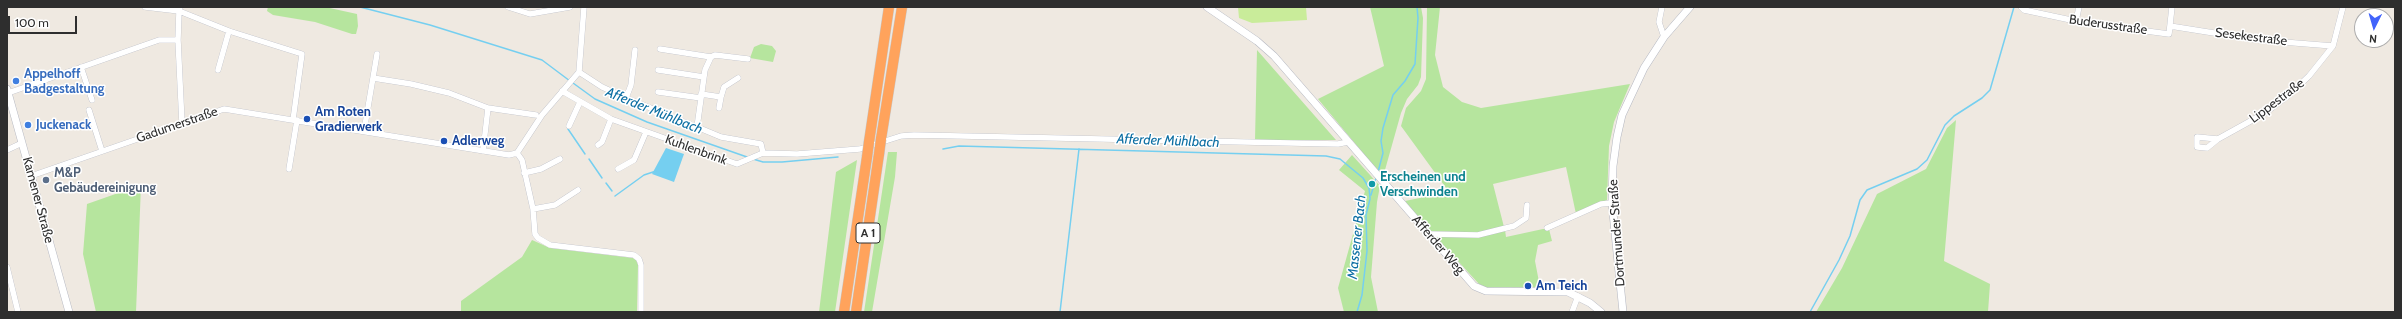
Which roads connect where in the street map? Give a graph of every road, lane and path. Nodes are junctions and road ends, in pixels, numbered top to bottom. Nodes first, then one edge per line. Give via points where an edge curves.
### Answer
1 (145, 7) edge
2 (508, 7) edge
3 (570, 7) edge
4 (584, 7) edge
5 (889, 7) edge
6 (902, 7) edge
7 (1207, 7) edge
8 (1662, 7) edge
9 (1690, 7) edge
10 (2021, 7) edge
11 (2079, 7) edge
12 (2172, 7) edge
13 (2343, 7) edge
14 (180, 9) edge
15 (540, 10) edge
16 (2076, 21) junction
17 (2170, 26) junction
18 (229, 31) junction
19 (1664, 37) junction
20 (178, 40) junction
21 (2333, 46) junction
22 (660, 49) dead end
23 (635, 50) dead end
24 (376, 54) dead end
25 (711, 57) junction
26 (748, 59) dead end
27 (81, 67) junction
28 (218, 70) dead end
29 (658, 70) dead end
30 (579, 72) junction
31 (704, 77) junction
32 (373, 78) junction
33 (738, 78) dead end
34 (8, 91) edge
35 (562, 91) junction
36 (658, 92) dead end
37 (701, 96) junction
38 (721, 97) junction
39 (626, 98) junction
40 (92, 100) dead end
41 (580, 102) junction
42 (488, 108) junction
43 (719, 108) dead end
44 (89, 110) dead end
45 (536, 115) dead end
46 (611, 119) junction
47 (295, 120) junction
48 (182, 123) junction
49 (569, 126) dead end
50 (697, 127) junction
51 (364, 131) junction
52 (646, 132) junction
53 (2218, 139) dead end
54 (1348, 142) junction
55 (22, 143) junction
56 (598, 145) dead end
57 (7, 150) edge
58 (102, 151) junction
59 (483, 151) junction
60 (763, 152) junction
61 (517, 153) junction
62 (560, 159) dead end
63 (289, 169) dead end
64 (618, 169) dead end
65 (524, 173) junction
66 (31, 176) junction
67 (578, 190) dead end
68 (1612, 203) junction
69 (1527, 205) dead end
70 (533, 209) junction
71 (1547, 228) dead end
72 (1428, 234) junction
73 (7, 268) edge
74 (1578, 296) junction
75 (18, 312) edge
76 (69, 312) edge
77 (641, 312) edge
78 (844, 312) edge
79 (856, 312) edge
80 (1572, 312) edge
81 (1601, 312) edge
82 (1623, 312) edge

1 - 14 street
2 - 15 street via 521,13
3 - 15 street
4 - 30 street
5 - 78 highway, A 1, bridge
6 - 79 highway, A 1, bridge
7 - 54 main road, Afferder Weg via 1265,48
8 - 19 street via 1659,22
9 - 19 main road, Dortmunder Straße
10 - 16 street, Buderusstraße via 2024,10
11 - 16 street
12 - 17 street
13 - 21 street, Lippestraße
14 - 18 street
14 - 20 street
16 - 17 street, Buderusstraße via 2169,34
17 - 21 street, Sesekestraße via 2258,40
18 - 28 street
18 - 47 street via 302,54
19 - 68 main road, Dortmunder Straße via 1644,68 1622,115 1614,155
20 - 27 street via 160,40
20 - 48 street
21 - 53 street, Lippestraße via 2319,65 2289,95 2265,113
22 - 25 street
23 - 39 street via 631,85
24 - 32 street
25 - 26 street via 715,55
25 - 31 street
27 - 34 street
27 - 40 street
29 - 31 street
30 - 35 street
30 - 39 street
31 - 37 street
32 - 42 street via 449,93
32 - 51 street
33 - 38 street via 724,87
34 - 55 main road, Kamener Straße
35 - 41 street, Kuhlenbrink
35 - 61 street via 542,115
36 - 37 street
37 - 38 street
37 - 50 street
38 - 43 street
39 - 50 street
41 - 46 street, Kuhlenbrink
41 - 49 street
42 - 45 street
42 - 59 street
44 - 58 street
46 - 52 street, Kuhlenbrink
46 - 56 street via 602,142
47 - 48 street, Gadumerstraße via 224,109
47 - 51 street, Gadumerstraße
47 - 63 street
48 - 58 street, Gadumerstraße
50 - 60 street via 721,137 761,144
51 - 59 street, Gadumerstraße
52 - 60 street, Kuhlenbrink via 737,164
52 - 64 street via 634,160
54 - 60 street via 1338,144 914,135 901,136 860,149 797,154
54 - 72 main road, Afferder Weg
55 - 57 street
55 - 66 main road, Kamener Straße
58 - 66 street, Gadumerstraße
59 - 61 street, Gadumerstraße via 509,155
61 - 65 street via 522,160
62 - 65 street via 541,169
65 - 70 street
66 - 76 main road, Kamener Straße
67 - 70 street via 554,205
68 - 71 street via 1601,204
68 - 82 main road, Dortmunder Straße
69 - 72 street via 1526,218 1514,226 1478,235
70 - 77 street via 535,234 541,241 550,245 634,255 639,259
72 - 74 main road, Afferder Weg via 1470,282 1482,290 1568,292
73 - 75 street
74 - 80 street
74 - 81 main road, Afferder Weg

